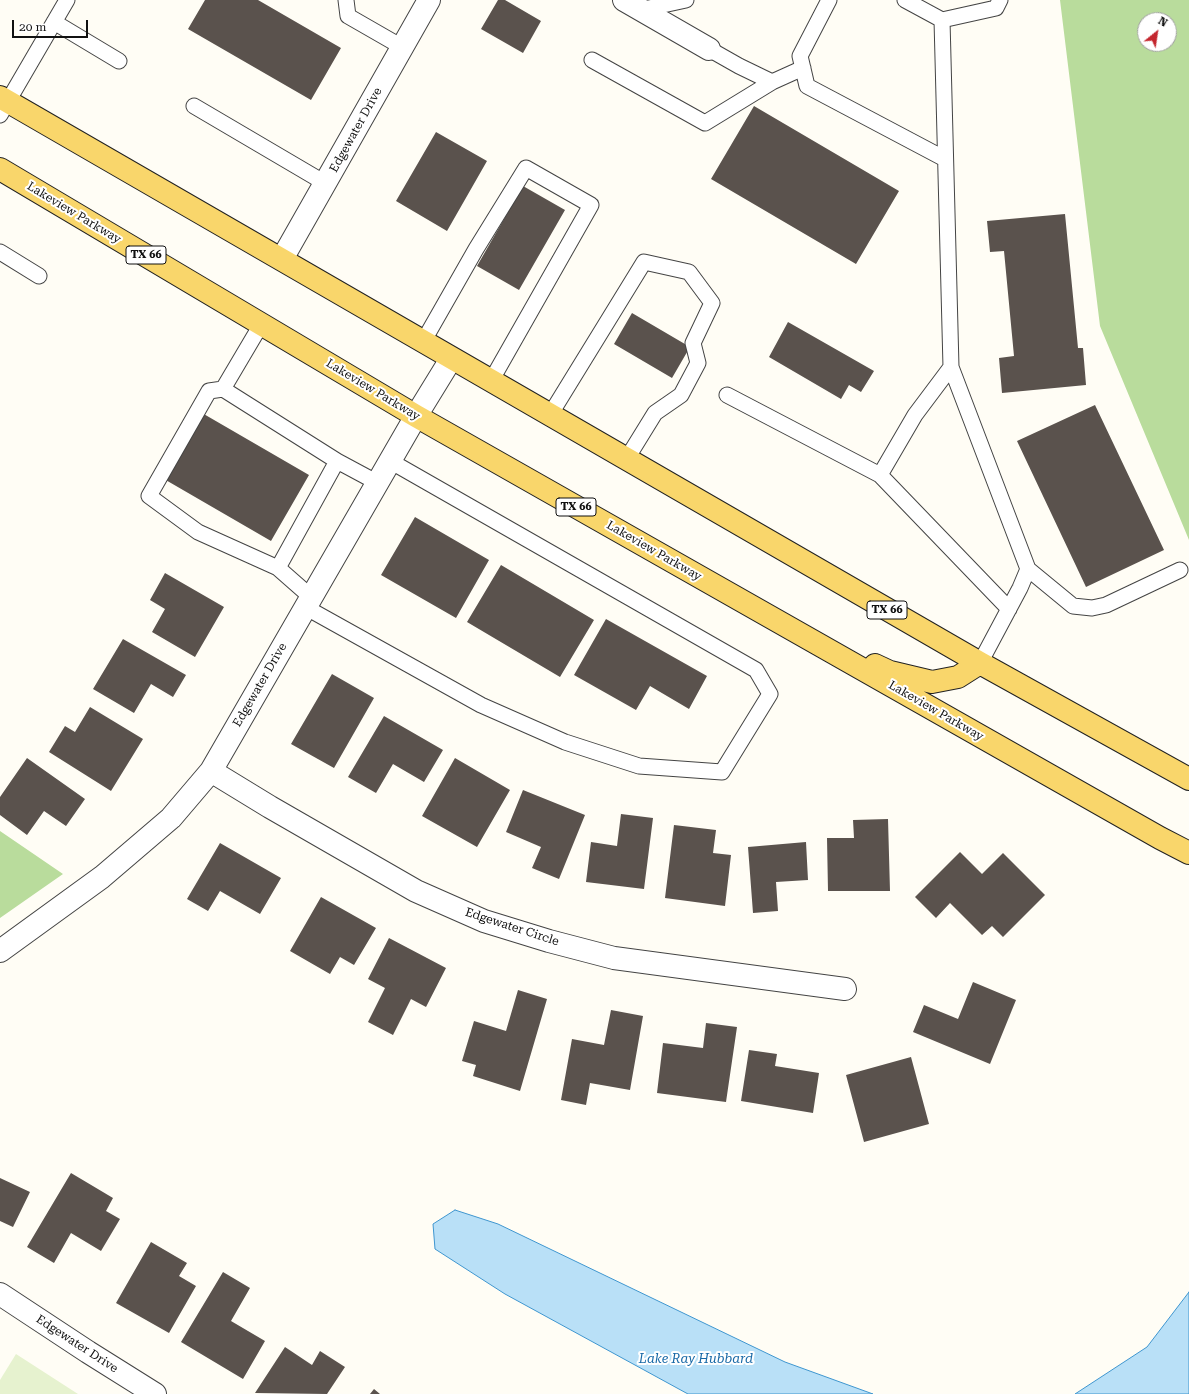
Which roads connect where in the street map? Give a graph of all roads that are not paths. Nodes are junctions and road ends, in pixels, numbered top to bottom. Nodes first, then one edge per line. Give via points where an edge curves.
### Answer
1 (67, 0) edge
2 (346, 0) edge
3 (429, 0) edge
4 (686, 0) edge
5 (829, 0) edge
6 (906, 0) edge
7 (1000, 0) edge
8 (632, 5) edge
9 (942, 20) junction
10 (54, 22) junction
11 (402, 47) junction
12 (709, 49) joint
13 (592, 60) dead end
14 (119, 62) dead end
15 (803, 68) junction
16 (772, 82) junction
17 (3, 104) edge
18 (194, 106) dead end
19 (945, 159) junction
20 (0, 169) edge
21 (325, 183) junction
22 (0, 252) edge
23 (282, 259) junction
24 (39, 276) dead end
25 (262, 324) junction
26 (423, 342) junction
27 (451, 358) junction
28 (951, 368) junction
29 (490, 381) junction
30 (223, 389) junction
31 (727, 395) dead end
32 (550, 415) junction
33 (416, 416) junction
34 (626, 460) junction
35 (337, 461) junction
36 (390, 461) junction
37 (880, 475) junction
38 (378, 483) junction
39 (278, 568) junction
40 (1028, 569) junction
41 (1180, 570) dead end
42 (308, 602) junction
43 (1009, 609) junction
44 (785, 625) junction
45 (980, 664) junction
46 (210, 771) junction
47 (1189, 779) edge
48 (1189, 853) edge
49 (0, 951) edge
50 (845, 989) dead end
51 (0, 1294) edge
52 (155, 1394) edge

1 - 10 lane
2 - 11 lane via 348,16
3 - 11 street, Edgewater Drive
4 - 8 lane
5 - 15 lane via 800,56
6 - 9 lane
7 - 9 lane via 996,8
8 - 12 street
9 - 19 lane
10 - 14 lane
10 - 17 lane
11 - 21 street, Edgewater Drive
12 - 16 lane
13 - 16 lane via 705,123
15 - 16 lane
15 - 19 lane via 807,86
17 - 23 main road, TX 66
18 - 21 lane
19 - 28 lane
20 - 25 main road, Lakeview Parkway / TX 66
21 - 23 street, Edgewater Drive
22 - 24 lane
23 - 26 main road, TX 66
25 - 30 lane
25 - 33 main road, Lakeview Parkway / TX 66
26 - 27 main road, TX 66
26 - 29 lane via 526,168 591,205
27 - 29 main road, TX 66
27 - 33 street, Edgewater Drive
28 - 37 lane via 915,416
28 - 40 lane
29 - 32 main road, TX 66
30 - 35 lane
30 - 39 lane via 209,391 149,496 198,532
31 - 37 lane
32 - 34 main road, TX 66
32 - 34 lane via 644,262 689,272 712,303 693,343 698,363 681,395 655,413
33 - 36 street, Edgewater Drive
33 - 44 main road, Lakeview Parkway / TX 66
34 - 45 main road, TX 66
35 - 38 lane
35 - 39 lane
36 - 38 street, Edgewater Drive
36 - 42 lane via 756,670 770,694 722,772 639,766 565,742 481,705
37 - 43 lane
38 - 42 street, Edgewater Drive
39 - 42 lane
40 - 41 lane via 1073,606 1092,608 1106,605
40 - 43 lane
42 - 46 street, Edgewater Drive
43 - 45 lane
44 - 45 main road via 890,672 932,682 958,677
44 - 48 main road, Lakeview Parkway / TX 66
45 - 47 main road, TX 66
46 - 49 street, Edgewater Drive via 171,818 102,877
46 - 50 street, Edgewater Circle via 416,891 484,921 614,958
51 - 52 street, Edgewater Drive

